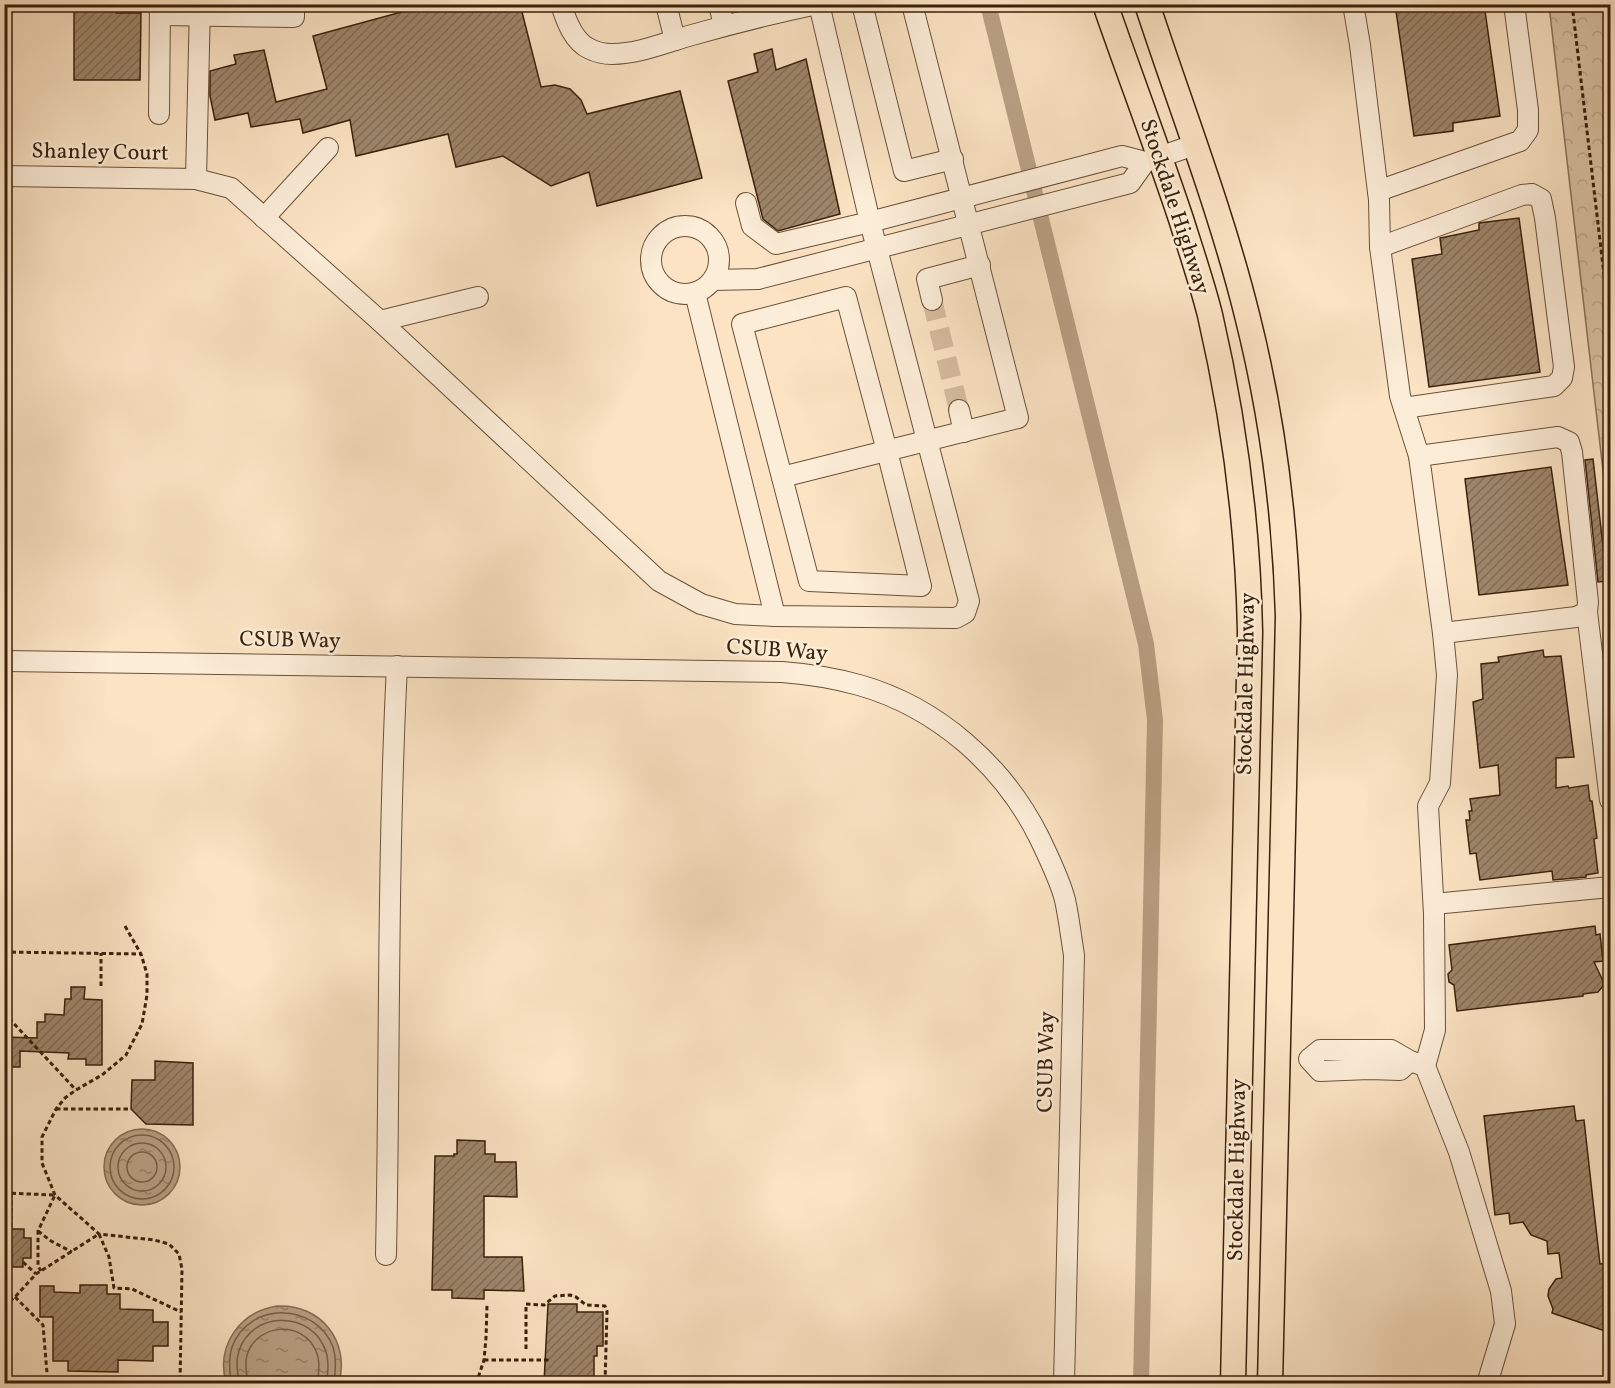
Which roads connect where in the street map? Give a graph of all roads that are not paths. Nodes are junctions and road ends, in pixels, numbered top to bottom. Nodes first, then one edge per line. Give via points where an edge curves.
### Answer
1 (294, 4) edge
2 (561, 4) edge
3 (666, 4) edge
4 (719, 4) edge
5 (818, 4) edge
6 (862, 4) edge
7 (912, 4) edge
8 (1105, 4) edge
9 (1147, 4) edge
10 (1353, 4) edge
11 (1514, 4) edge
12 (776, 8) edge
13 (160, 10) edge
14 (200, 10) edge
15 (240, 10) edge
16 (724, 26) junction
17 (675, 40) junction
18 (159, 114) dead end
19 (1194, 145) junction
20 (328, 148) dead end
21 (953, 159) junction
22 (1152, 160) junction
23 (4, 176) edge
24 (196, 179) junction
25 (1378, 191) junction
26 (963, 198) junction
27 (746, 203) dead end
28 (264, 218) junction
29 (870, 222) junction
30 (969, 225) junction
31 (1380, 247) junction
32 (876, 248) junction
33 (980, 265) junction
34 (713, 280) junction
35 (695, 293) junction
36 (478, 297) dead end
37 (932, 300) tunnel mouth
38 (380, 321) junction
39 (1404, 408) junction
40 (959, 410) tunnel mouth
41 (964, 432) junction
42 (927, 441) junction
43 (887, 451) junction
44 (1419, 456) junction
45 (782, 477) junction
46 (1587, 612) junction
47 (775, 616) junction
48 (1443, 633) junction
49 (4, 661) edge
50 (397, 666) junction
51 (1611, 800) edge
52 (1611, 887) edge
53 (1434, 904) junction
54 (1278, 1060) junction
55 (1418, 1064) junction
56 (386, 1256) dead end
57 (1064, 1383) edge
58 (1233, 1383) edge
59 (1270, 1383) edge
60 (1487, 1383) edge

1 - 15 street via 294,17
2 - 17 street via 568,25 589,49 611,54
3 - 17 street
4 - 16 street
5 - 12 street
5 - 29 street, Shanley Court
6 - 21 street via 904,171
7 - 21 street
8 - 22 main road, Stockdale Highway
9 - 19 main road, Stockdale Highway
10 - 25 street
11 - 25 street via 1528,110 1528,130 1520,141
12 - 16 street
13 - 14 street
13 - 18 street
14 - 15 street
14 - 24 street
16 - 17 street
19 - 22 street
19 - 54 main road, Stockdale Highway via 1224,232 1258,361 1283,524 1288,616
20 - 28 street
21 - 26 street
22 - 26 street via 1122,156
22 - 30 street via 1130,183
22 - 58 main road, Stockdale Highway via 1194,258 1209,315 1236,453 1248,578 1250,632
23 - 24 street, Shanley Court
24 - 28 street, Shanley Court via 231,188
25 - 31 street
26 - 29 street
26 - 30 street
27 - 29 street via 752,226 776,244
28 - 38 street, Shanley Court
29 - 32 street, Shanley Court
30 - 32 street
30 - 33 street
31 - 39 street
31 - 39 street via 1522,195 1532,194 1541,199 1564,367 1562,378 1554,386
32 - 34 street via 758,279
32 - 42 street, Shanley Court
33 - 37 street via 927,279
33 - 41 street via 1018,418
34 - 35 street
34 - 35 street via 720,258 712,237 692,226 670,228 661,235 651,255 655,277 672,292
35 - 47 street
36 - 38 street
38 - 47 street, Shanley Court via 659,582 701,604 735,614
39 - 44 street
40 - 41 street
41 - 42 street
42 - 43 street
42 - 47 street, Shanley Court via 969,601 965,613 956,618
43 - 45 street
43 - 45 street via 921,586 809,581
43 - 45 street via 846,297 742,324
44 - 46 street via 1558,437 1569,442
44 - 48 street
46 - 48 street via 1576,617
46 - 51 street
48 - 53 street via 1447,675 1440,783 1428,806
49 - 50 street, CSUB Way
50 - 56 street via 387,1002
50 - 57 street, CSUB Way via 816,675 860,685 921,712 957,735 987,763 1030,820 1046,852 1065,900 1074,955
52 - 53 street
53 - 55 street via 1435,1030
54 - 55 street via 1309,1059 1320,1050 1391,1050
54 - 59 main road, Stockdale Highway
55 - 60 street via 1459,1152 1501,1292 1505,1324

